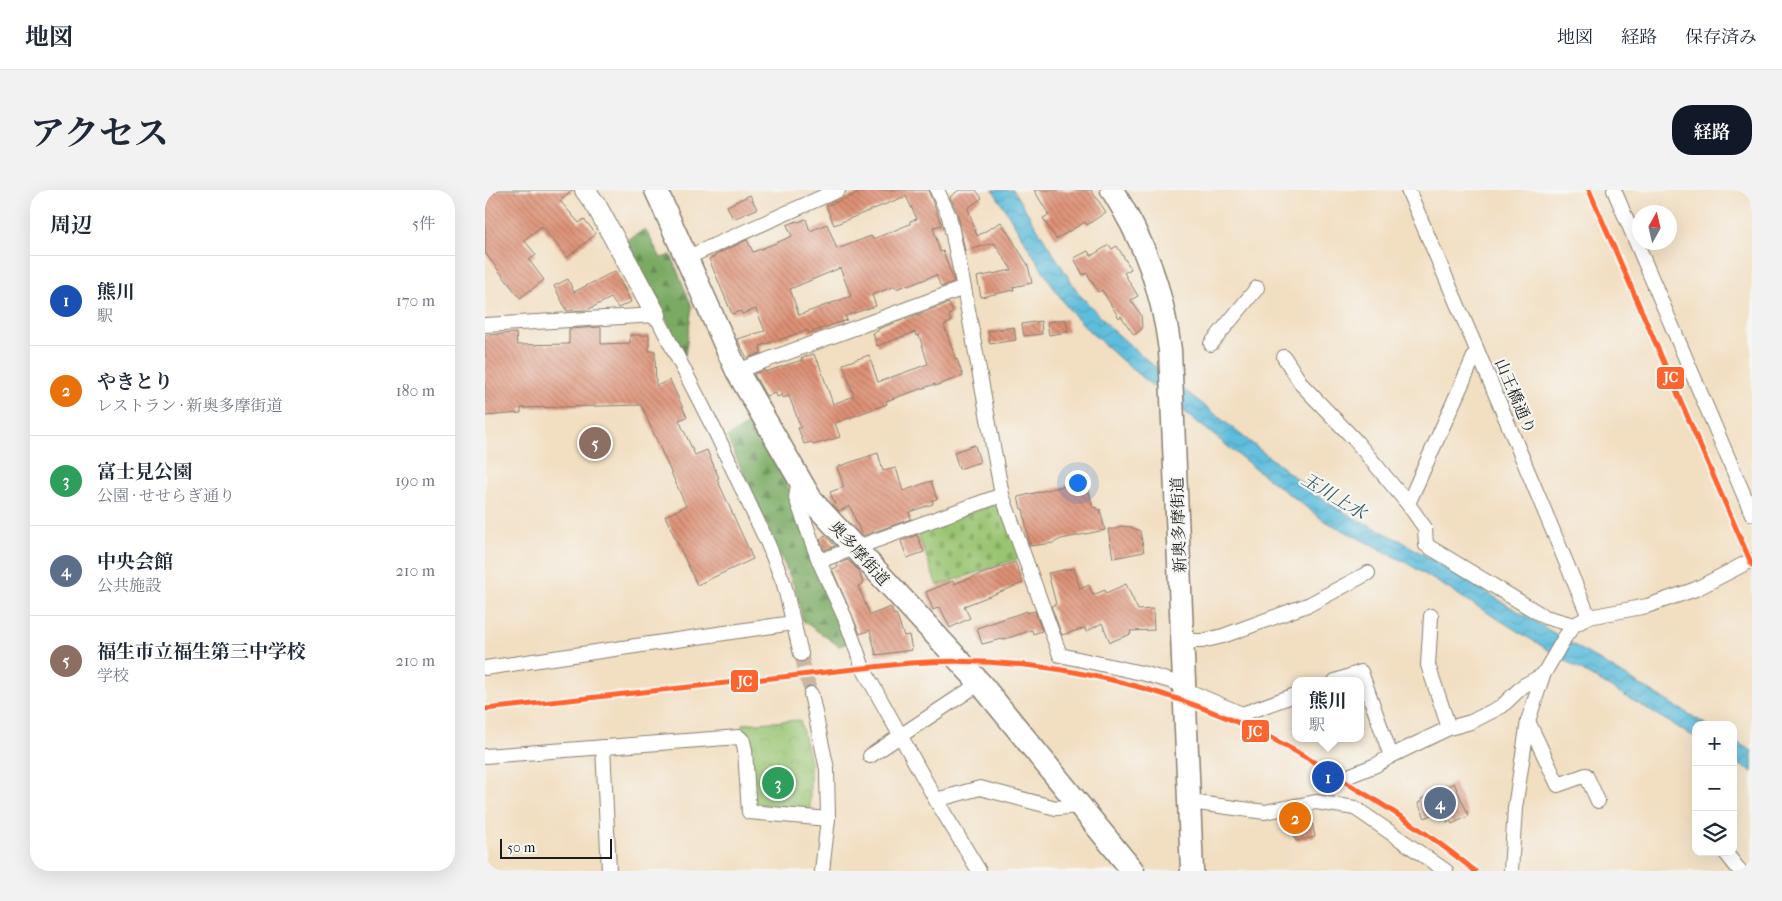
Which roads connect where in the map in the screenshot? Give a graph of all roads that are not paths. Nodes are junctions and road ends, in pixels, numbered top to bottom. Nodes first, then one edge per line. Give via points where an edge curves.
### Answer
1 (585, 190) edge
2 (656, 190) edge
3 (839, 190) edge
4 (937, 190) edge
5 (1112, 190) edge
6 (1408, 190) edge
7 (1615, 190) edge
8 (687, 258) junction
9 (965, 288) junction
10 (1257, 288) dead end
11 (656, 316) junction
12 (485, 325) edge
13 (1211, 344) dead end
14 (1477, 350) junction
15 (1284, 357) dead end
16 (737, 371) junction
17 (799, 478) junction
18 (1002, 495) junction
19 (1408, 504) junction
20 (1752, 514) edge
21 (856, 548) junction
22 (1752, 560) edge
23 (819, 561) junction
24 (1368, 573) dead end
25 (1431, 616) dead end
26 (1589, 617) junction
27 (793, 623) junction
28 (1574, 626) junction
29 (1182, 641) junction
30 (801, 654) tunnel mouth
31 (485, 668) edge
32 (1543, 675) junction
33 (1347, 677) edge
34 (1363, 677) edge
35 (1364, 680) edge
36 (979, 682) junction
37 (1184, 687) junction
38 (811, 694) tunnel mouth
39 (1292, 696) edge
40 (1529, 721) junction
41 (1449, 728) junction
42 (899, 735) junction
43 (603, 747) junction
44 (485, 756) edge
45 (870, 756) dead end
46 (1391, 756) junction
47 (1351, 775) dead end
48 (936, 800) junction
49 (1598, 801) dead end
50 (1189, 802) junction
51 (1080, 806) junction
52 (828, 819) junction
53 (1728, 856) edge
54 (1125, 869) edge
55 (609, 871) edge
56 (823, 871) edge
57 (979, 871) edge
58 (1192, 871) edge
59 (1445, 871) edge
60 (1511, 871) edge
61 (1740, 871) edge

1 - 11 street
2 - 8 main road, 奥多摩街道
3 - 8 street
4 - 9 street via 949,216
5 - 29 main road, 新奥多摩街道 via 1131,220 1149,260 1167,328
6 - 14 street, 山王橋通り
7 - 20 street
8 - 16 main road, 奥多摩街道
9 - 16 street
9 - 18 street
10 - 13 street
11 - 12 street
11 - 27 street via 768,544 784,584
14 - 19 street
14 - 26 street, 山王橋通り
15 - 19 street via 1302,385 1355,440
16 - 17 main road, 奥多摩街道
17 - 21 main road, 奥多摩街道 via 812,501
17 - 23 street via 796,498
18 - 21 street
18 - 37 street via 1060,655 1146,674
19 - 28 street via 1425,528 1426,545 1545,617
21 - 23 street
21 - 36 main road, 奥多摩街道
22 - 26 street via 1696,589 1647,606
23 - 42 street via 863,668
24 - 29 street via 1310,604 1232,633 1202,641
25 - 41 street via 1428,665
26 - 28 street
27 - 30 street
27 - 31 street
28 - 32 street
29 - 37 main road, 新奥多摩街道
32 - 40 street
32 - 41 street via 1523,686 1503,706 1471,722
33 - 34 street via 1361,672
35 - 46 street
36 - 42 street
36 - 51 main road, 奥多摩街道
37 - 39 street via 1242,714
37 - 50 main road, 新奥多摩街道
38 - 52 street via 827,768
40 - 49 street via 1558,785 1586,775
40 - 60 street via 1515,808
41 - 46 street
42 - 45 street
42 - 48 street
43 - 44 street
43 - 52 street via 739,737 745,750 749,812
43 - 55 street
46 - 47 street
48 - 51 street via 980,788 1056,808
48 - 57 street
50 - 58 main road, 新奥多摩街道
50 - 59 street via 1265,812 1316,802 1355,808
51 - 54 main road, 奥多摩街道
52 - 56 street
53 - 61 street

